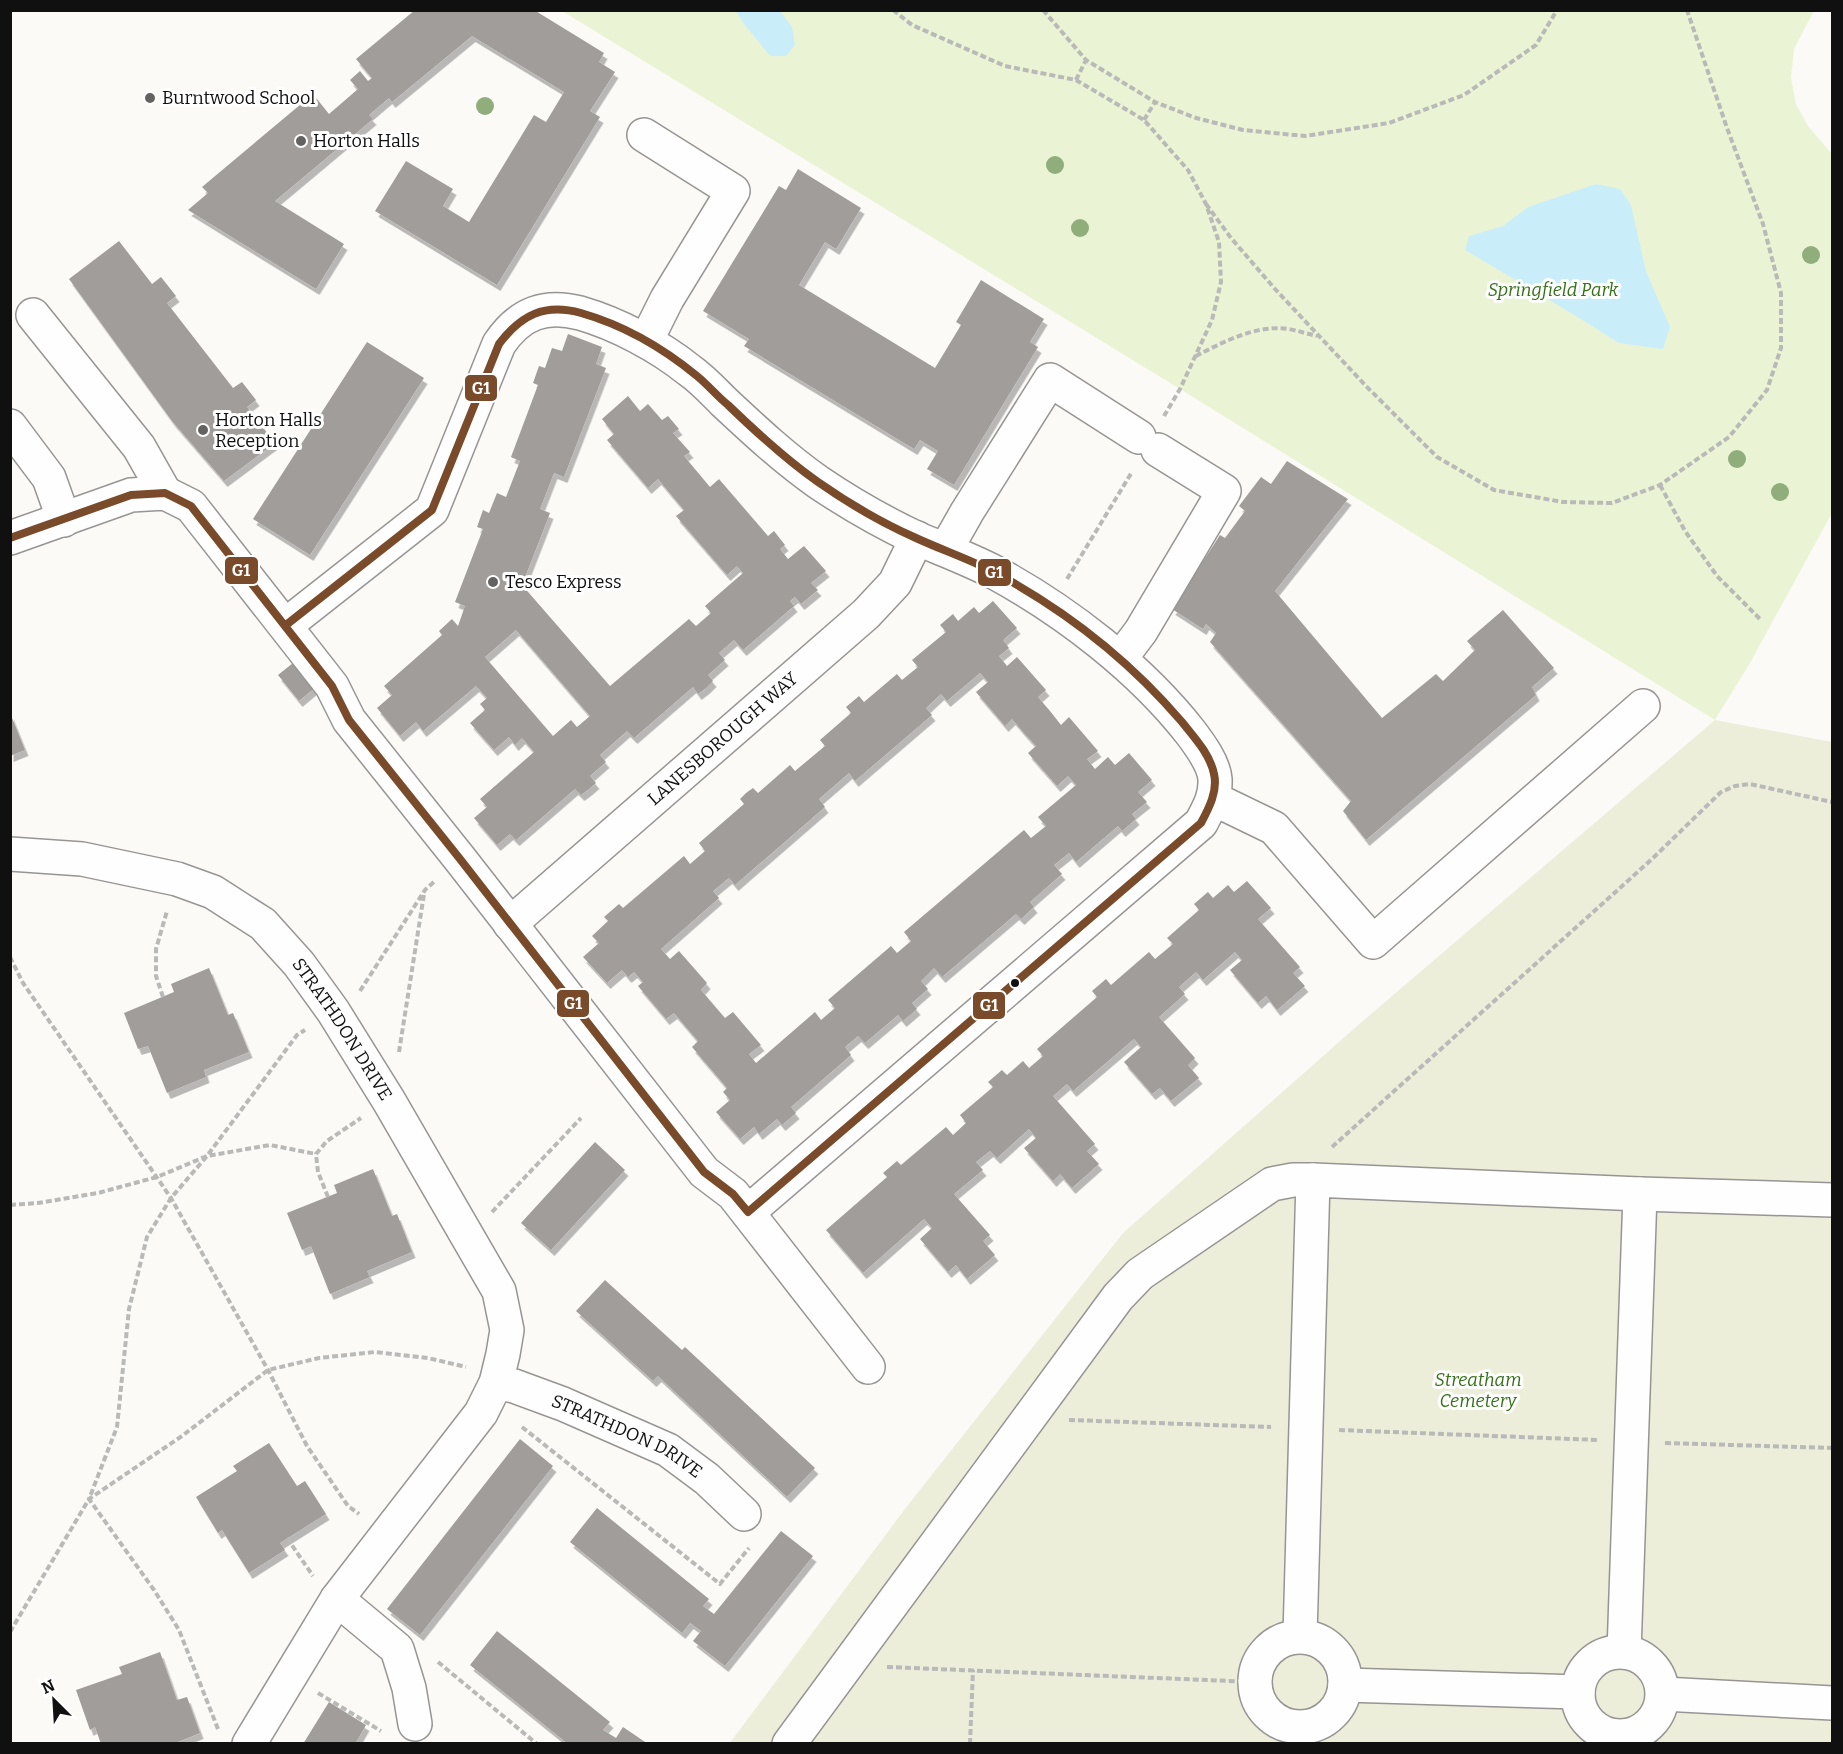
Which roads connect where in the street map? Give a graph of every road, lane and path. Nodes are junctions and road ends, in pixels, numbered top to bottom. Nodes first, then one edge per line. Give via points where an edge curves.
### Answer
1 (893, 10) edge
2 (1043, 10) edge
3 (1557, 10) edge
4 (1687, 10) edge
5 (1086, 60) junction
6 (1076, 80) junction
7 (1155, 102) junction
8 (1144, 120) junction
9 (644, 135) dead end
10 (1206, 204) junction
11 (33, 315) dead end
12 (1319, 336) junction
13 (646, 341) junction
14 (1195, 357) junction
15 (10, 426) edge
16 (1148, 444) junction
17 (1660, 485) junction
18 (165, 493) junction
19 (64, 520) junction
20 (10, 538) edge
21 (931, 544) junction
22 (1050, 606) junction
23 (1760, 619) dead end
24 (286, 625) junction
25 (1120, 659) junction
26 (1643, 706) dead end
27 (1214, 800) junction
28 (1833, 801) edge
29 (10, 854) edge
30 (460, 859) junction
31 (177, 879) junction
32 (424, 890) junction
33 (510, 924) junction
34 (10, 957) edge
35 (163, 997) dead end
36 (333, 1011) junction
37 (388, 1101) junction
38 (581, 1119) dead end
39 (316, 1154) junction
40 (207, 1156) junction
41 (157, 1177) junction
42 (1313, 1180) junction
43 (1640, 1194) junction
44 (328, 1197) dead end
45 (171, 1198) junction
46 (1833, 1200) edge
47 (10, 1204) edge
48 (748, 1212) junction
49 (466, 1234) junction
50 (868, 1367) dead end
51 (268, 1370) junction
52 (497, 1379) junction
53 (1028, 1418) junction
54 (519, 1425) dead end
55 (1306, 1429) junction
56 (1631, 1442) junction
57 (1833, 1448) edge
58 (89, 1499) junction
59 (744, 1514) joint
60 (387, 1536) junction
61 (287, 1538) dead end
62 (337, 1599) junction
63 (10, 1632) edge
64 (1300, 1636) junction
65 (1624, 1652) junction
66 (431, 1657) dead end
67 (847, 1665) junction
68 (973, 1670) junction
69 (1255, 1682) junction
70 (1346, 1685) junction
71 (316, 1692) dead end
72 (1578, 1692) junction
73 (1663, 1694) junction
74 (1833, 1703) edge
75 (415, 1724) dead end
76 (383, 1732) dead end
77 (1298, 1735) edge
78 (1621, 1740) edge
79 (235, 1741) edge
80 (537, 1743) edge
81 (789, 1743) edge
82 (970, 1743) edge

1 - 6 path via 912,25 1005,66
2 - 5 path
3 - 7 path via 1536,45 1464,95 1389,123 1305,136 1253,131 1196,118
4 - 17 path via 1763,224 1781,293 1781,348 1767,390 1729,437
5 - 6 path
5 - 7 path
6 - 8 path
7 - 8 path
8 - 10 path via 1188,170
9 - 13 street via 733,190
10 - 12 path via 1231,238
10 - 14 path via 1219,242 1221,282 1212,320
11 - 18 street via 139,447
12 - 14 path via 1287,329 1259,331 1230,339
12 - 17 path via 1437,457 1494,490 1563,502 1612,503
13 - 21 street via 690,370 772,447 816,480 863,512
13 - 24 street via 582,314 558,309 546,309 518,323 500,344 432,510
14 - 16 path
15 - 19 street via 49,478
16 - 21 street, LANESBOROUGH WAY via 1050,380 967,512
16 - 22 path
16 - 25 street via 1224,491
17 - 23 path via 1685,531 1717,576
18 - 19 street via 131,495
18 - 24 street via 191,506
19 - 20 street
21 - 22 street via 994,572
21 - 33 street, LANESBOROUGH WAY via 866,614
22 - 25 street
24 - 30 street via 332,686 349,720
25 - 27 street via 1181,721 1203,750 1215,777
26 - 27 street via 1373,942 1274,828
27 - 48 street via 1201,822
28 - 42 path via 1750,784 1721,792 1651,860 1313,1163
29 - 31 street, STRATHDON DRIVE via 82,859
30 - 32 path
30 - 33 street
31 - 35 path via 156,949 156,976
31 - 36 street, STRATHDON DRIVE via 213,892 263,924
32 - 36 path via 362,988
32 - 37 path via 396,1075
33 - 48 street via 704,1172 733,1194
34 - 41 path via 23,983
36 - 37 street, STRATHDON DRIVE
36 - 40 path via 297,1035
37 - 39 path via 327,1141
37 - 49 street, STRATHDON DRIVE
38 - 49 path via 486,1219
39 - 40 path via 270,1146
39 - 44 path
40 - 41 path
40 - 45 path
41 - 45 path
41 - 47 path via 98,1193
42 - 43 street
42 - 53 street via 1272,1184 1140,1274 1118,1297
42 - 55 street
43 - 46 street
43 - 56 street
45 - 51 path
45 - 58 path via 147,1237 129,1309 117,1427
48 - 50 street
49 - 52 street, STRATHDON DRIVE via 498,1291 503,1310 507,1330
51 - 52 path via 319,1358 375,1352 428,1358
51 - 58 path via 182,1436
51 - 60 path via 307,1446 348,1506
52 - 59 street, STRATHDON DRIVE via 668,1450
52 - 60 street, STRATHDON DRIVE via 481,1413
53 - 55 path
53 - 67 street
54 - 59 path via 720,1584 755,1539 755,1527
55 - 56 path
55 - 64 street
56 - 57 path
56 - 65 street
58 - 63 path
58 - 79 path via 179,1630
60 - 62 street, STRATHDON DRIVE
61 - 62 path via 315,1580
62 - 75 street via 397,1649
62 - 79 street, STRATHDON DRIVE
64 - 69 street via 1278,1642 1266,1652
64 - 70 street via 1329,1646 1339,1658
65 - 72 street via 1601,1656 1590,1664
65 - 73 street via 1647,1660 1661,1680
66 - 80 path
67 - 68 path
67 - 81 street
68 - 69 path
68 - 82 path
69 - 77 street via 1257,1697 1270,1715
70 - 72 street
70 - 77 street via 1332,1714
71 - 76 path
72 - 78 street via 1579,1707 1587,1721
73 - 74 street
73 - 78 street via 1661,1710 1652,1723

